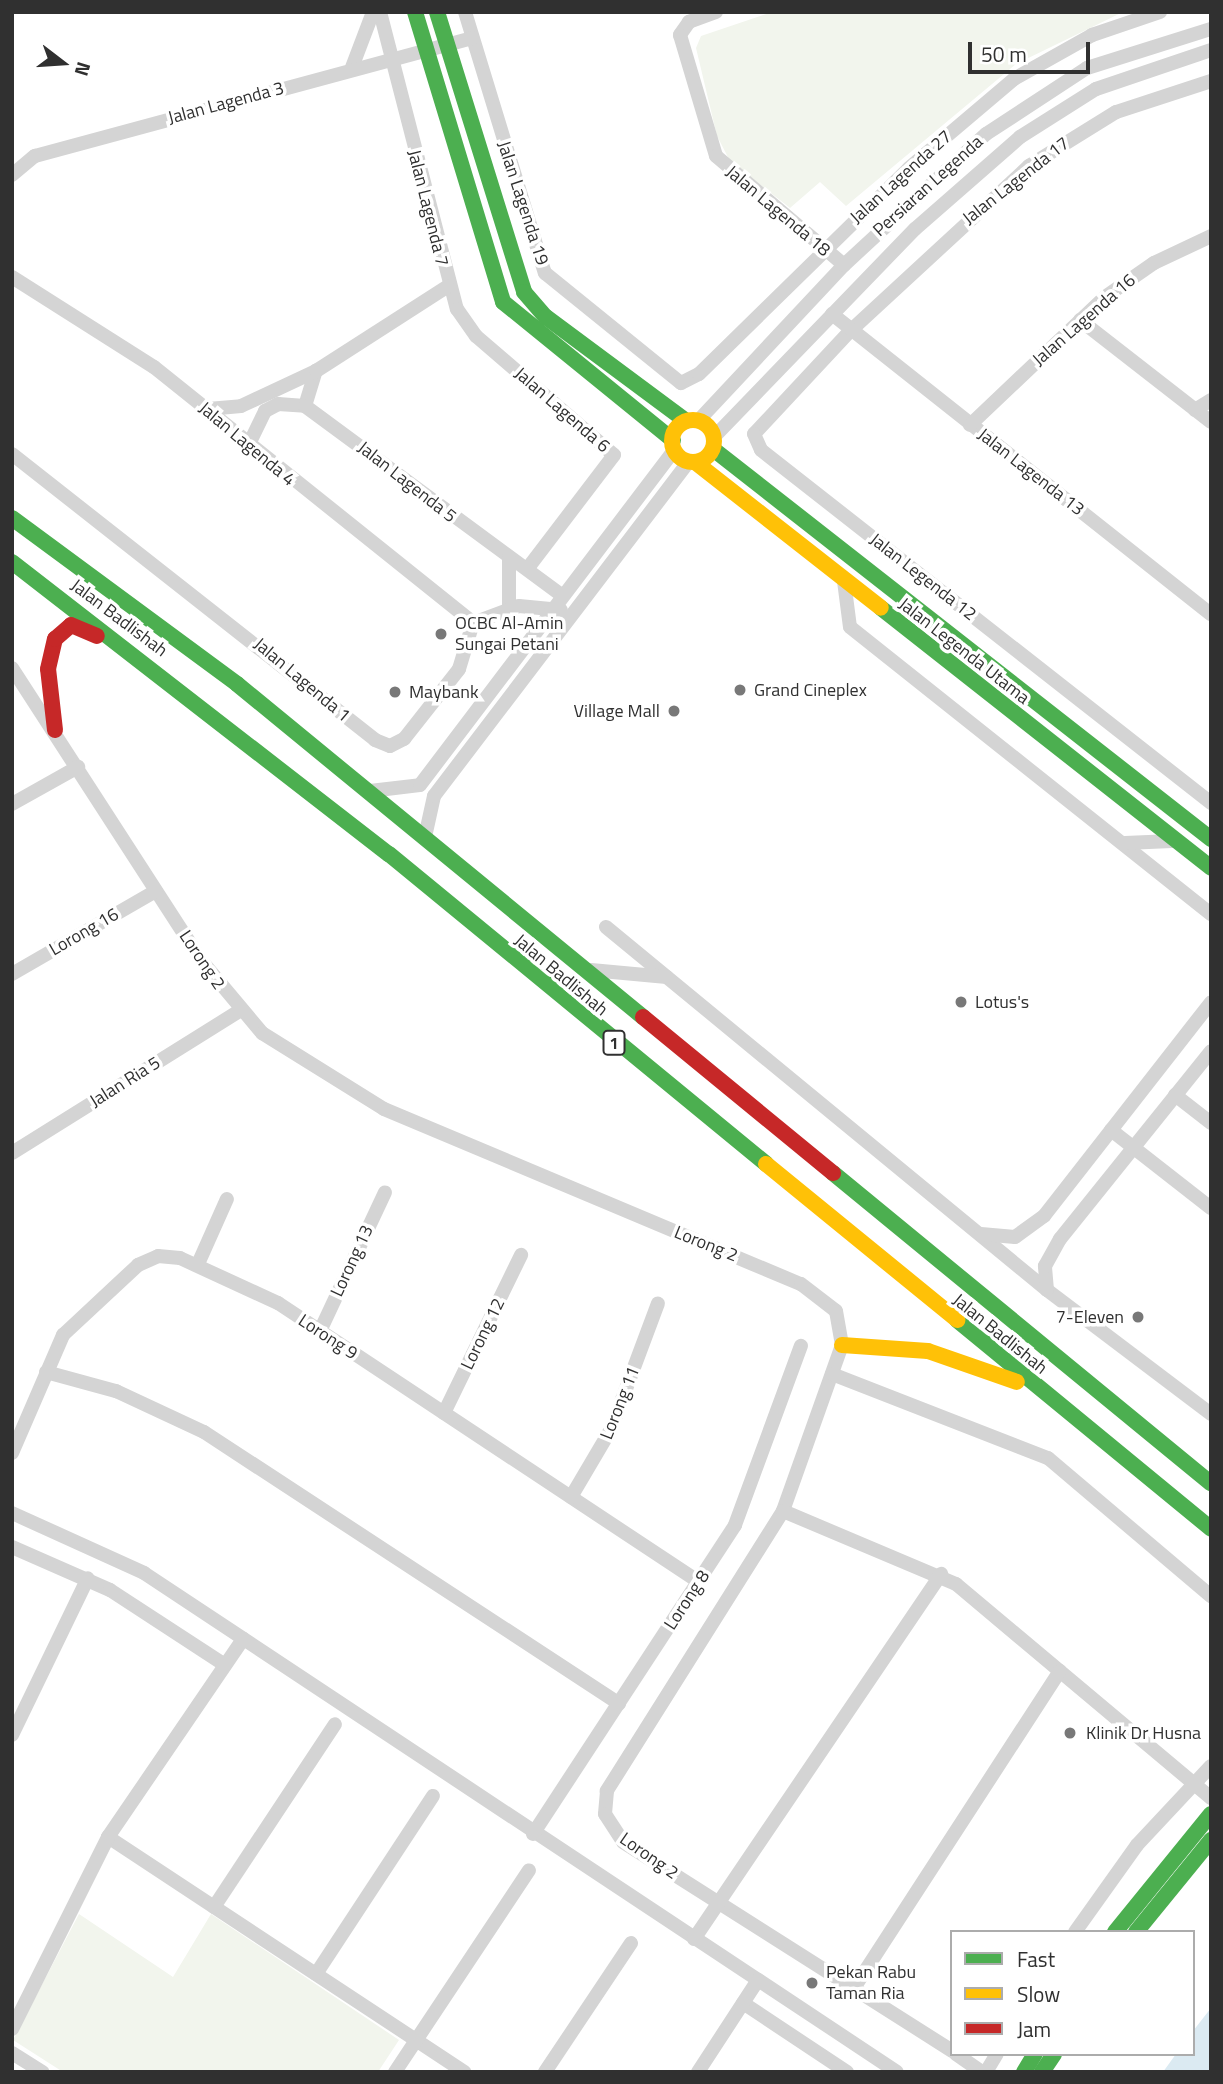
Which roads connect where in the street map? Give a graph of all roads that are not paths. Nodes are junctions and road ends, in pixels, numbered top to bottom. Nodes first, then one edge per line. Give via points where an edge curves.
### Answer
1 (373, 12) edge
2 (380, 12) edge
3 (415, 12) edge
4 (437, 12) edge
5 (466, 12) edge
6 (716, 12) edge
7 (1160, 12) edge
8 (1211, 29) edge
9 (472, 38) junction
10 (447, 44) junction
11 (426, 50) junction
12 (1211, 50) edge
13 (393, 59) junction
14 (351, 70) junction
15 (1211, 81) edge
16 (12, 175) edge
17 (1211, 236) edge
18 (823, 248) junction
19 (844, 265) junction
20 (12, 277) edge
21 (447, 287) junction
22 (832, 314) junction
23 (1080, 320) junction
24 (852, 330) junction
25 (316, 371) junction
26 (673, 381) joint
27 (1211, 400) edge
28 (305, 406) junction
29 (208, 409) junction
30 (1195, 410) junction
31 (692, 421) junction
32 (1211, 422) edge
33 (970, 425) junction
34 (713, 443) junction
35 (249, 444) junction
36 (674, 445) junction
37 (12, 454) edge
38 (692, 462) junction
39 (12, 517) edge
40 (509, 558) junction
41 (12, 562) edge
42 (527, 569) junction
43 (844, 581) junction
44 (559, 601) junction
45 (509, 608) junction
46 (1211, 614) edge
47 (570, 617) junction
48 (474, 623) junction
49 (152, 667) junction
50 (12, 668) edge
51 (55, 730) junction
52 (78, 767) junction
53 (370, 791) junction
54 (1211, 803) edge
55 (12, 804) edge
56 (425, 837) junction
57 (1211, 839) edge
58 (1177, 841) junction
59 (1125, 843) junction
60 (1211, 868) edge
61 (156, 891) junction
62 (1211, 914) edge
63 (606, 927) dead end
64 (570, 962) junction
65 (12, 974) edge
66 (671, 978) junction
67 (1211, 1002) edge
68 (239, 1011) junction
69 (1211, 1051) edge
70 (1175, 1095) junction
71 (1211, 1123) edge
72 (1111, 1129) junction
73 (1133, 1147) junction
74 (12, 1153) edge
75 (385, 1192) dead end
76 (227, 1199) dead end
77 (1211, 1208) edge
78 (979, 1233) junction
79 (521, 1255) dead end
80 (198, 1264) junction
81 (1047, 1290) junction
82 (658, 1303) dead end
83 (320, 1331) junction
84 (842, 1345) junction
85 (801, 1346) dead end
86 (46, 1372) junction
87 (832, 1374) junction
88 (1045, 1395) junction
89 (1208, 1406) edge
90 (444, 1413) junction
91 (12, 1453) edge
92 (1211, 1483) edge
93 (571, 1497) junction
94 (783, 1511) junction
95 (12, 1513) edge
96 (1211, 1530) edge
97 (12, 1547) edge
98 (941, 1574) junction
99 (88, 1578) junction
100 (699, 1582) junction
101 (1211, 1596) edge
102 (243, 1639) junction
103 (225, 1665) junction
104 (1059, 1671) junction
105 (619, 1704) junction
106 (335, 1724) dead end
107 (12, 1735) edge
108 (1211, 1766) edge
109 (1192, 1783) junction
110 (433, 1796) dead end
111 (1211, 1798) edge
112 (1211, 1814) edge
113 (533, 1834) junction
114 (108, 1837) junction
115 (1211, 1840) edge
116 (529, 1870) dead end
117 (719, 1903) junction
118 (214, 1907) junction
119 (1077, 1930) edge
120 (1117, 1930) edge
121 (1138, 1930) edge
122 (694, 1939) junction
123 (631, 1943) dead end
124 (316, 1974) junction
125 (758, 1980) junction
126 (853, 1987) junction
127 (743, 2003) junction
128 (12, 2029) edge
129 (416, 2039) junction
130 (950, 2050) edge
131 (12, 2053) edge
132 (959, 2056) edge
133 (996, 2056) edge
134 (1034, 2056) edge
135 (1053, 2056) edge
136 (41, 2072) edge
137 (395, 2072) edge
138 (466, 2072) edge
139 (545, 2072) edge
140 (698, 2072) edge
141 (847, 2072) edge
142 (897, 2072) edge
143 (984, 2072) edge
144 (1024, 2072) edge
145 (1042, 2072) edge

1 - 14 street
2 - 13 street, Jalan Lagenda 7
3 - 11 main road, Jalan Legenda Utama
4 - 10 main road, Jalan Legenda Utama
5 - 9 street, Jalan Lagenda 19
6 - 18 street, Jalan Lagenda 18 via 689,22 681,35 712,148 738,181
7 - 18 street, Jalan Lagenda 27 via 1092,35 1014,79
8 - 19 street, Persiaran Legenda via 1124,52 1061,82 986,134
9 - 10 street, Jalan Lagenda 3
9 - 26 street, Jalan Lagenda 19 via 545,273
10 - 11 street, Jalan Lagenda 3
10 - 31 main road, Jalan Legenda Utama via 524,292 546,317
11 - 13 street, Jalan Lagenda 3
11 - 36 main road, Jalan Legenda Utama via 503,302
12 - 22 street, Persiaran Legenda via 1127,76 1042,121 915,229
13 - 14 street, Jalan Lagenda 3
13 - 21 street, Jalan Lagenda 7
14 - 16 street, Jalan Lagenda 3 via 35,156
15 - 24 street, Jalan Lagenda 17 via 1116,112 1051,149 965,220
17 - 23 street, Jalan Lagenda 16 via 1133,276
18 - 19 street, Jalan Lagenda 18
18 - 26 street, Jalan Lagenda 27 via 699,374 687,383
19 - 31 street, Persiaran Legenda
20 - 29 street, Jalan Lagenda 4 via 106,333
21 - 25 street, Jalan Lagenda 7
21 - 42 street, Jalan Lagenda 6 via 476,336 614,455
22 - 24 street, Jalan Lagenda 13
22 - 34 street, Persiaran Legenda
23 - 30 street
23 - 33 street, Jalan Lagenda 16
24 - 33 street, Jalan Lagenda 13
24 - 54 street, Jalan Legenda 12 via 760,425 754,435 761,450
25 - 28 street
25 - 29 street, Jalan Lagenda 7 via 241,406
27 - 30 street
28 - 35 street via 278,404 265,411
28 - 40 street, Jalan Lagenda 5
29 - 35 street, Jalan Lagenda 4
30 - 32 street
31 - 34 main road, Jalan Legenda Utama
31 - 36 main road
33 - 46 street, Jalan Lagenda 13
34 - 38 main road
34 - 57 main road, Jalan Legenda Utama
35 - 48 street, Jalan Lagenda 4
36 - 38 main road, Jalan Legenda Utama
36 - 44 street
37 - 48 street, Jalan Lagenda 1 via 383,743 404,738 459,669
38 - 43 main road, Jalan Legenda Utama
38 - 47 street
39 - 53 main road, Jalan Badlishah / 1
40 - 42 street, Jalan Lagenda 5
40 - 45 street
41 - 49 main road, Jalan Badlishah / 1
42 - 44 street, Jalan Lagenda 5
43 - 58 main road, Jalan Legenda Utama
43 - 59 street via 850,627
44 - 45 street
44 - 47 street
44 - 53 street via 419,785
45 - 48 street
47 - 56 street via 434,796
49 - 51 main road via 71,625 50,651
49 - 88 main road, Jalan Badlishah / 1
50 - 51 street, Lorong 2
51 - 52 street, Lorong 2
52 - 55 street
52 - 61 street, Lorong 2
53 - 56 main road, Jalan Badlishah / 1
56 - 64 main road, Jalan Badlishah / 1
58 - 59 street
58 - 60 main road, Jalan Legenda Utama
59 - 62 street
61 - 65 street, Lorong 16
61 - 68 street, Lorong 2
63 - 66 street
64 - 66 street via 603,973
64 - 92 main road, Jalan Badlishah / 1
66 - 78 street
67 - 72 street
68 - 74 street, Jalan Ria 5
68 - 84 street, Lorong 2 via 308,1067 394,1113 801,1284 836,1311
69 - 70 street
70 - 71 street
70 - 73 street
72 - 73 street
72 - 78 street via 1029,1230 1015,1237
73 - 77 street
73 - 81 street via 1048,1257
75 - 83 street, Lorong 13
76 - 80 street
78 - 81 street
79 - 90 street, Lorong 12
80 - 83 street, Lorong 9
80 - 86 street, Lorong 9 via 158,1256 138,1265 63,1335
81 - 89 street
82 - 93 street, Lorong 11 via 611,1429
83 - 90 street, Lorong 9
84 - 87 street, Lorong 2
84 - 88 main road via 891,1343 928,1351
85 - 100 street, Lorong 8 via 747,1499
86 - 91 street, Lorong 9
86 - 105 street via 116,1391 204,1432
87 - 94 street, Lorong 2
87 - 101 street via 1048,1458
88 - 96 main road, Jalan Badlishah / 1
90 - 93 street, Lorong 9
93 - 100 street, Lorong 9
94 - 98 street
94 - 117 street, Lorong 2 via 604,1803 609,1826 623,1842
95 - 102 street via 117,1558
97 - 99 street
98 - 104 street
98 - 117 street
99 - 103 street
99 - 107 street
100 - 105 street, Lorong 8
102 - 103 street
102 - 113 street
103 - 114 street
104 - 109 street
104 - 126 street
105 - 113 street, Lorong 8
106 - 118 street
108 - 109 street
109 - 111 street
109 - 119 street
110 - 124 street
112 - 120 main road
113 - 122 street
114 - 118 street
114 - 128 street
115 - 121 main road
116 - 129 street
117 - 122 street
117 - 126 street, Lorong 2
118 - 124 street
122 - 125 street
123 - 139 street
124 - 129 street
125 - 127 street
125 - 142 street
126 - 130 street, Lorong 2
127 - 140 street
127 - 141 street
129 - 137 street
129 - 138 street
131 - 136 street
132 - 143 street, Lorong 2
133 - 143 street
134 - 144 main road
135 - 145 main road

